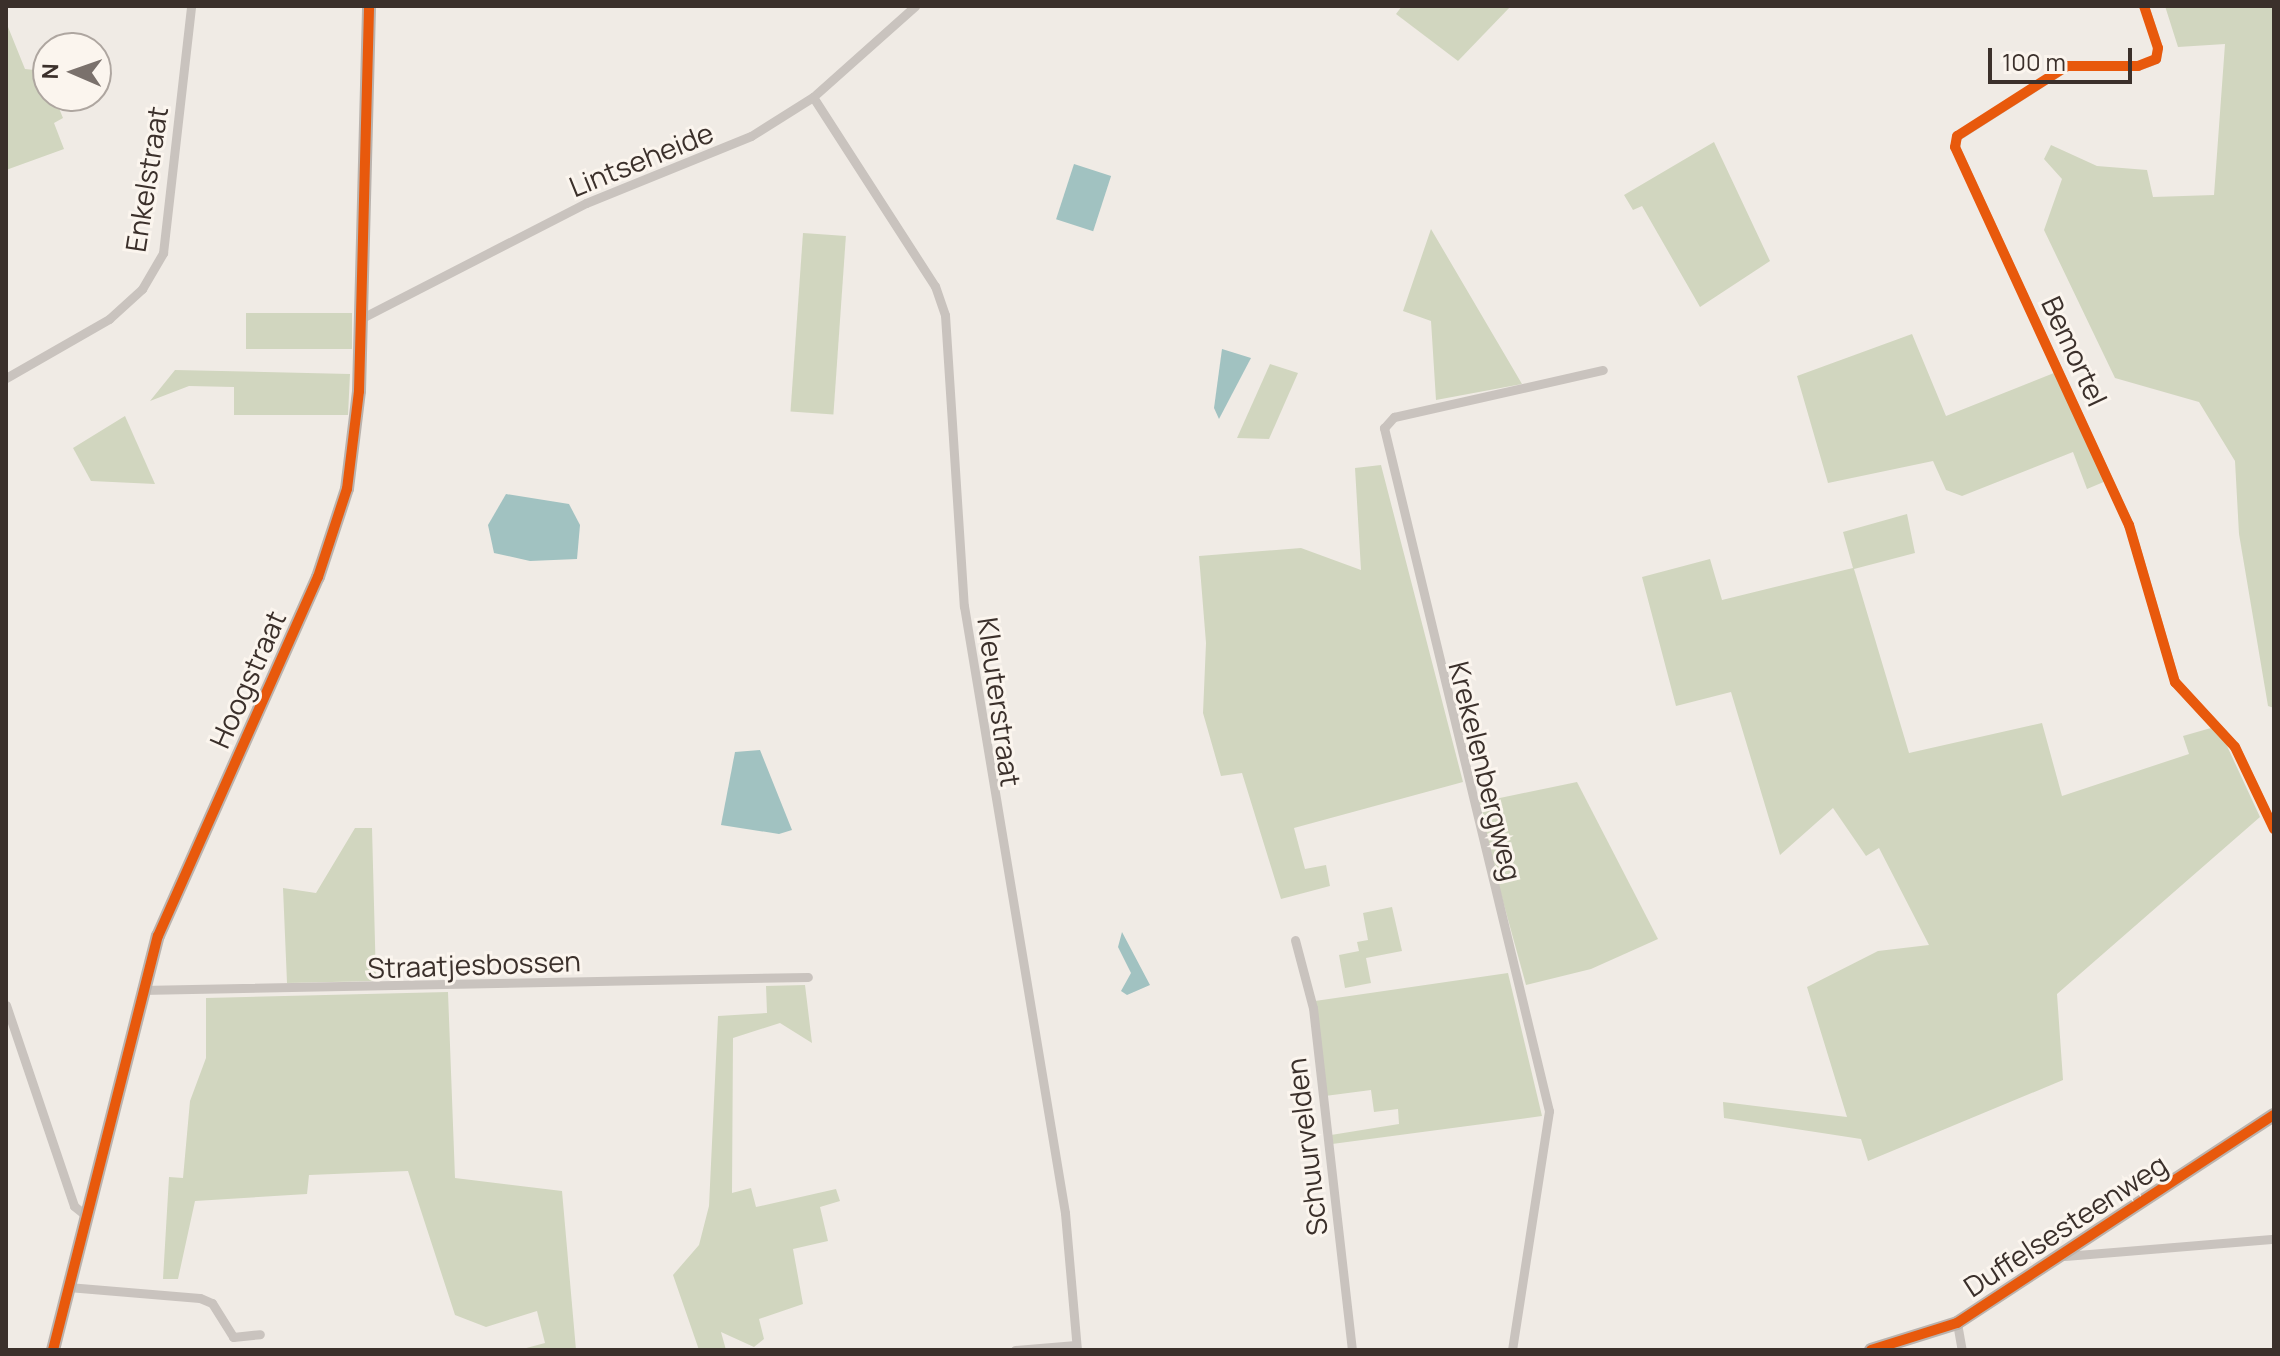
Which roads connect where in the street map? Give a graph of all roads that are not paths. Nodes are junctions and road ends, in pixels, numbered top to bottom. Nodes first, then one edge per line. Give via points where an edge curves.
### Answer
1 (191, 6) edge
2 (369, 6) edge
3 (915, 6) edge
4 (2144, 6) edge
5 (813, 97) junction
6 (360, 319) junction
7 (1603, 370) dead end
8 (6, 378) edge
9 (2274, 829) edge
10 (1295, 940) dead end
11 (808, 977) dead end
12 (141, 990) junction
13 (6, 1005) edge
14 (2274, 1115) edge
15 (85, 1215) junction
16 (2274, 1239) edge
17 (2065, 1256) junction
18 (68, 1287) junction
19 (1957, 1323) junction
20 (260, 1334) dead end
21 (1077, 1348) edge
22 (53, 1350) edge
23 (1015, 1350) edge
24 (1352, 1350) edge
25 (1512, 1350) edge
26 (1871, 1350) edge
27 (1962, 1350) edge

1 - 8 street, Enkelstraat via 163,253 142,289 109,319
2 - 6 street, Hoogstraat
3 - 5 street, Lintseheide
4 - 9 street, Bemortel via 2158,48 2156,59 2138,66 2067,66 1957,136 1955,147 2129,525 2175,682 2235,747
5 - 6 street, Lintseheide via 709,158 586,203
5 - 21 street, Kleuterstraat via 935,286 945,315 964,606 1065,1213
6 - 12 street, Hoogstraat via 355,443 331,545 179,884
7 - 25 street, Krekelenbergweg via 1394,417 1384,428 1549,1111
10 - 24 street, Schuurvelden via 1313,1008
11 - 12 street, Straatjesbossen
12 - 15 street, Hoogstraat
13 - 15 street via 74,1206
14 - 17 street, Duffelsesteenweg
15 - 18 street, Hoogstraat
16 - 17 street, Duffelsesteenweg
17 - 19 street, Duffelsesteenweg
18 - 20 street via 200,1298 212,1303 233,1337
18 - 22 street, Hoogstraat
19 - 26 street, Duffelsesteenweg
19 - 27 street
21 - 23 street, Kleuterstraat

